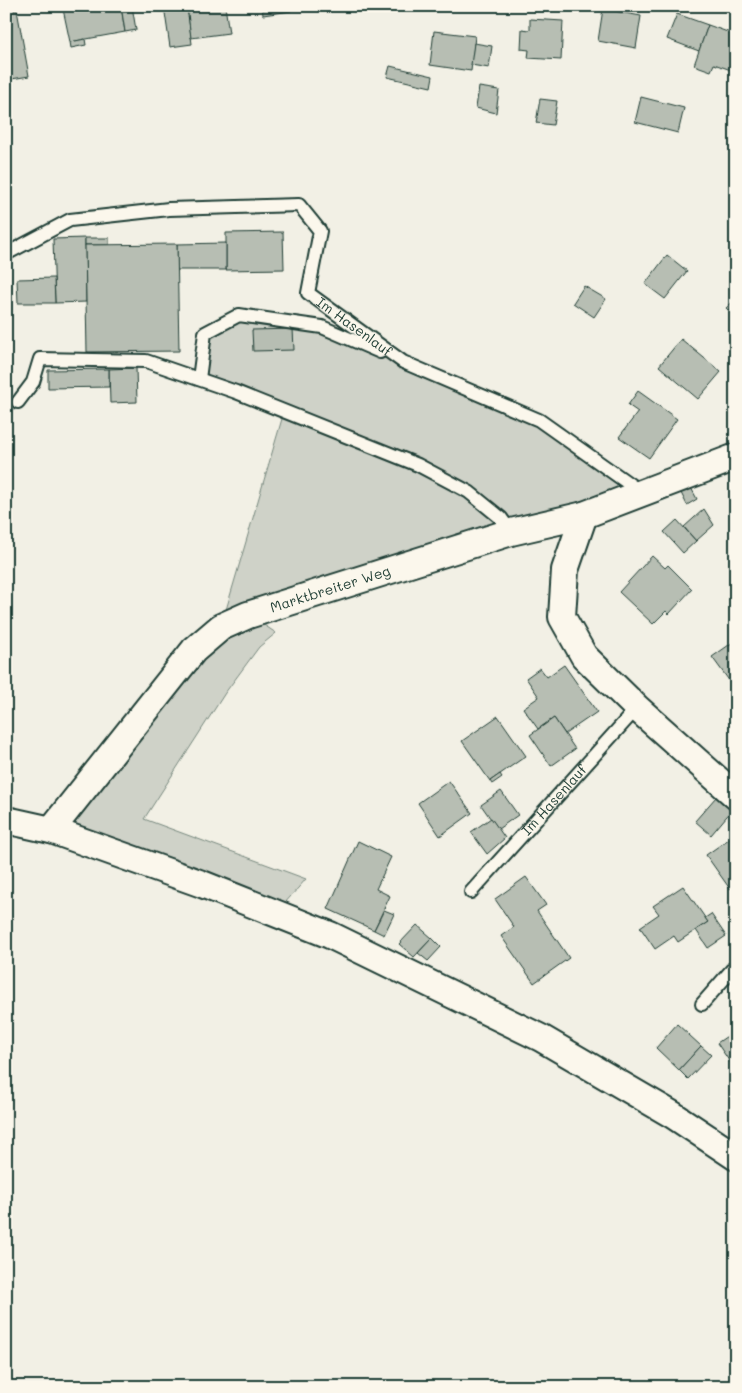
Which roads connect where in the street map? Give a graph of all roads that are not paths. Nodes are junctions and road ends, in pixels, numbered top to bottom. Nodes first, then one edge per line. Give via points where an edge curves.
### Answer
1 (6, 254) edge
2 (403, 362) junction
3 (199, 379) junction
4 (18, 402) dead end
5 (736, 457) edge
6 (642, 493) junction
7 (584, 514) junction
8 (511, 532) junction
9 (637, 708) junction
10 (736, 796) edge
11 (6, 820) edge
12 (51, 830) junction
13 (471, 892) dead end
14 (736, 965) edge
15 (702, 1004) dead end
16 (736, 1157) edge

1 - 2 lane, Im Hasenlauf via 70,220 169,209 299,205 320,231 308,293
2 - 3 lane via 322,327 238,315 205,333
2 - 6 lane, Im Hasenlauf via 540,420
3 - 4 lane via 146,361 40,359 33,382
3 - 8 lane via 418,465 469,492 501,518
5 - 6 street, Marktbreiter Weg
6 - 7 street, Marktbreiter Weg
7 - 8 street, Marktbreiter Weg
7 - 9 street via 565,570 562,617 584,656
8 - 12 street, Marktbreiter Weg via 248,615 221,627 194,650
9 - 10 street
9 - 13 lane, Im Hasenlauf
11 - 12 street
12 - 16 street via 202,884 330,935 541,1038 673,1115
14 - 15 lane

